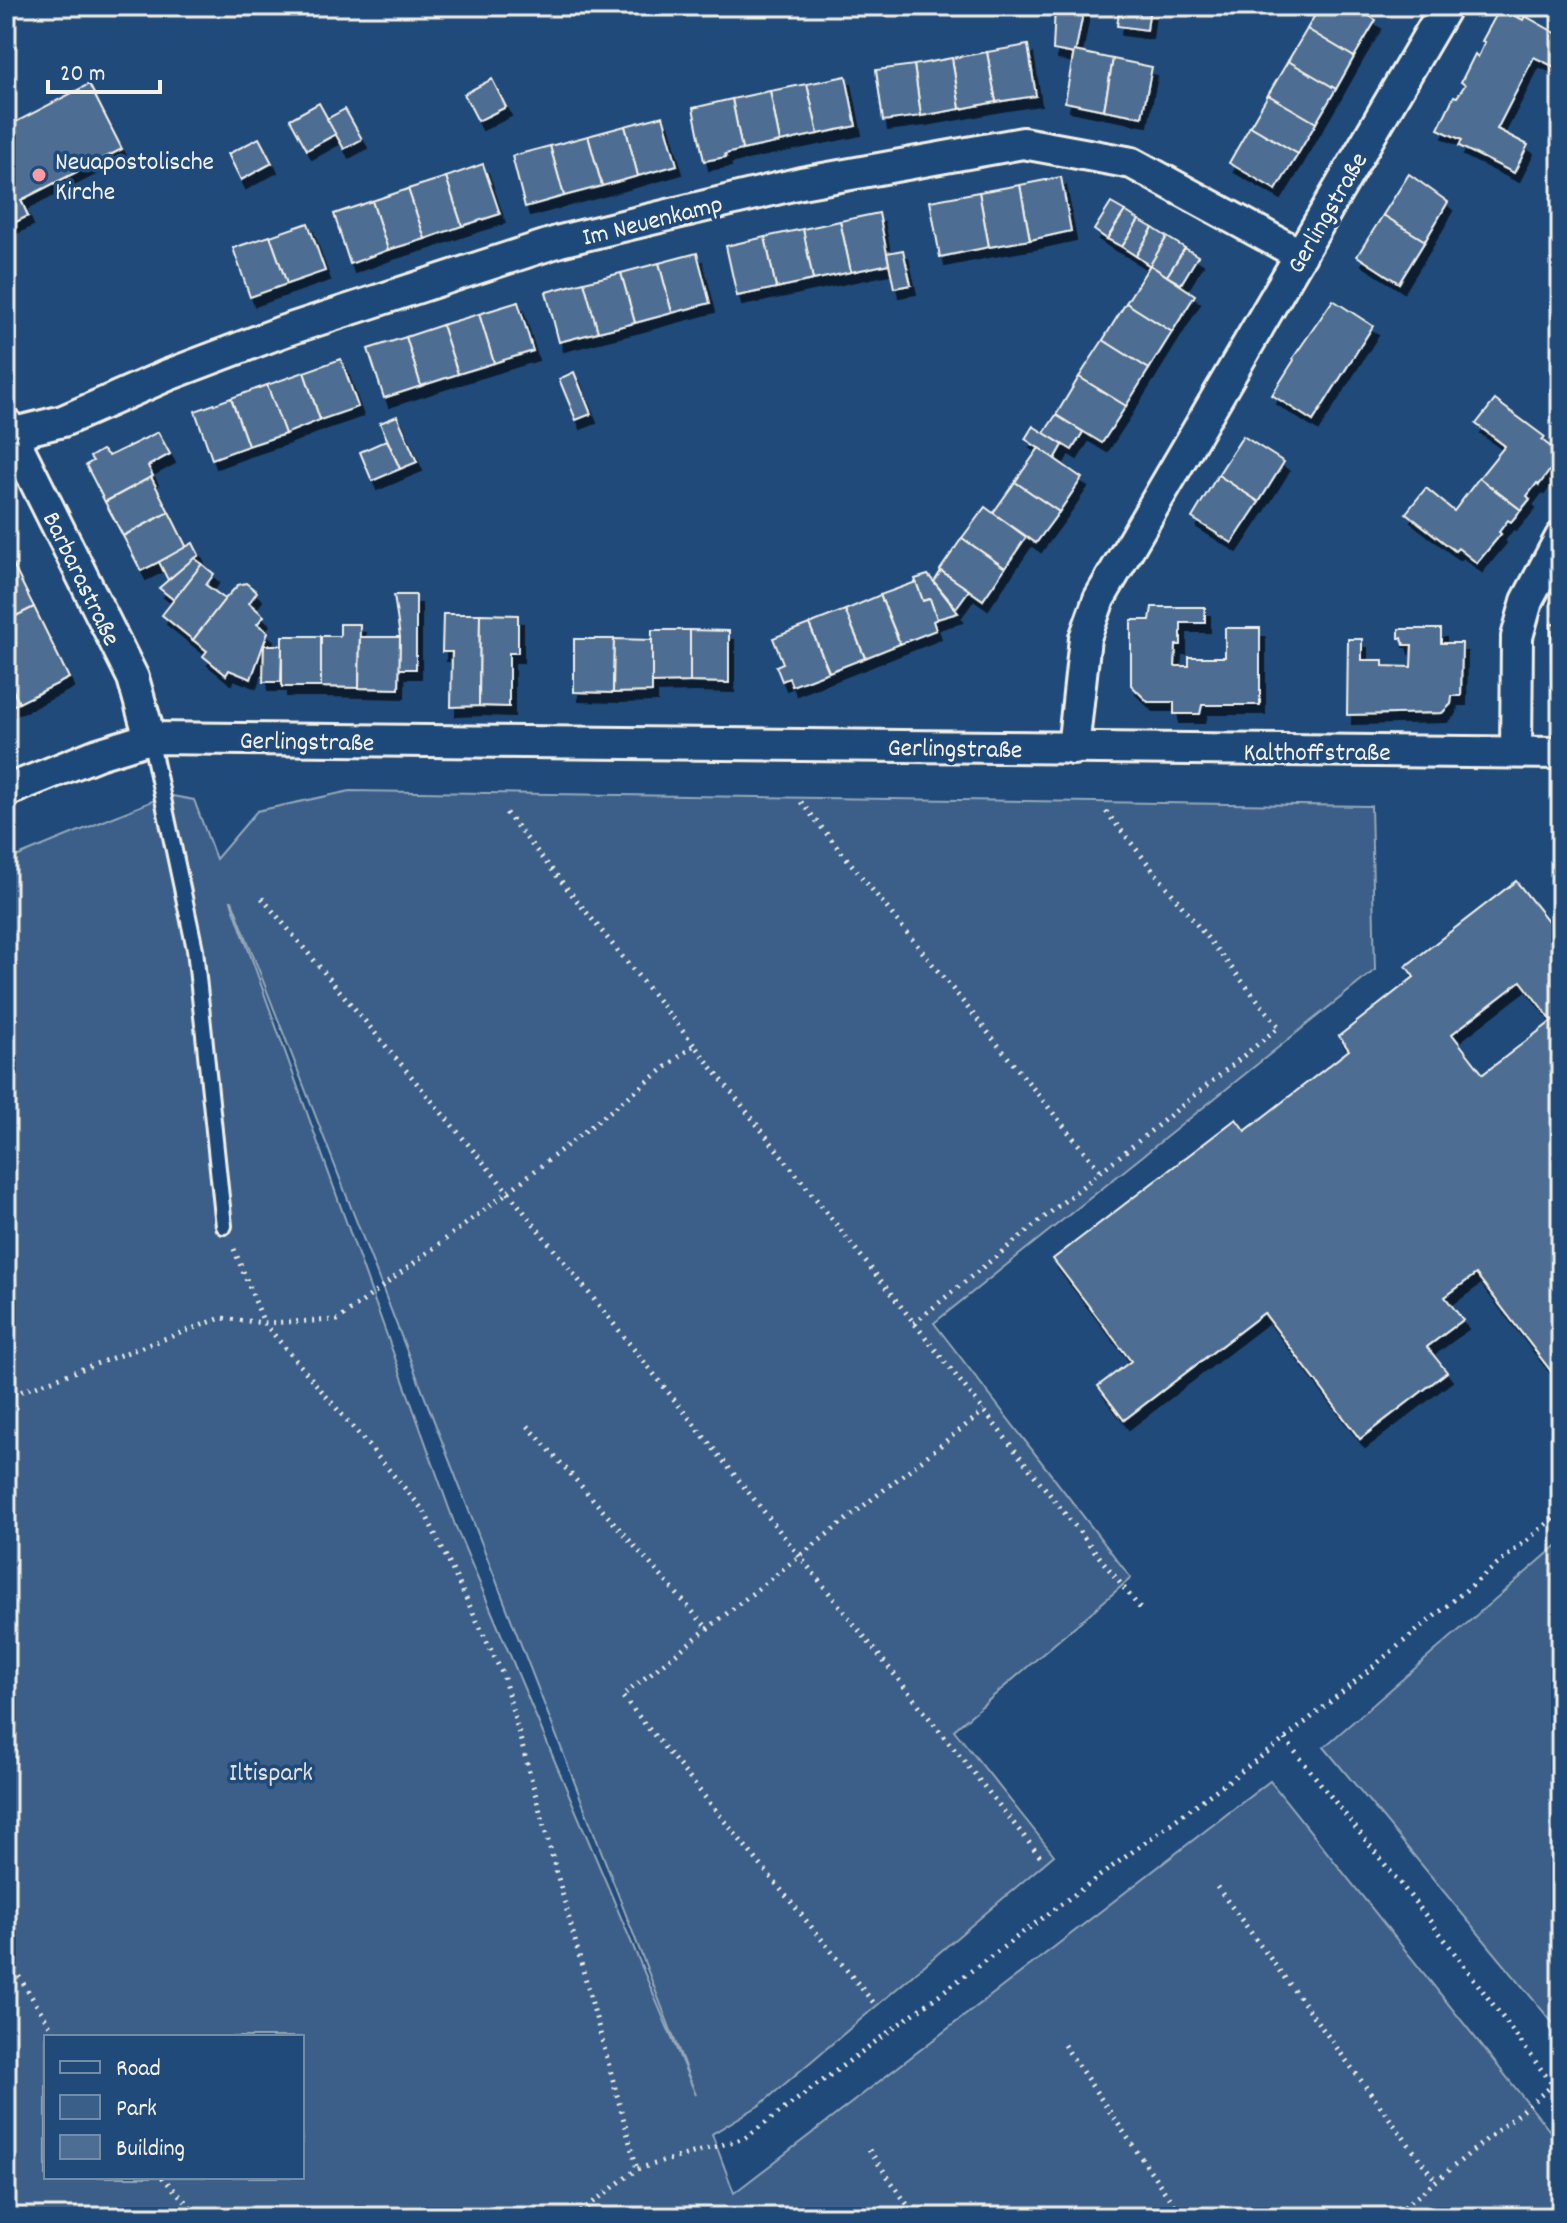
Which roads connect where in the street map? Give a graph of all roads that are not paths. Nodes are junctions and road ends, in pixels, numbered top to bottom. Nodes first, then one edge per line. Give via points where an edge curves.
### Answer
1 (1446, 6) edge
2 (1301, 255) junction
3 (8, 431) edge
4 (1561, 537) edge
5 (150, 738) junction
6 (1073, 749) junction
7 (1516, 752) junction
8 (1561, 753) edge
9 (6, 791) edge
10 (224, 1226) road end

1 - 2 street, Gerlingstraße
2 - 3 street, Im Neuenkamp via 1132,163 1023,143 801,183 560,241 284,331 63,421
2 - 6 street, Gerlingstraße via 1099,599 1085,638
3 - 5 street, Barbarastraße via 133,678
4 - 7 street via 1527,601 1517,637
5 - 6 street, Gerlingstraße
5 - 9 street, Gerlingstraße
5 - 10 lane via 195,949
6 - 7 street, Kalthoffstraße
7 - 8 street, Kalthoffstraße

